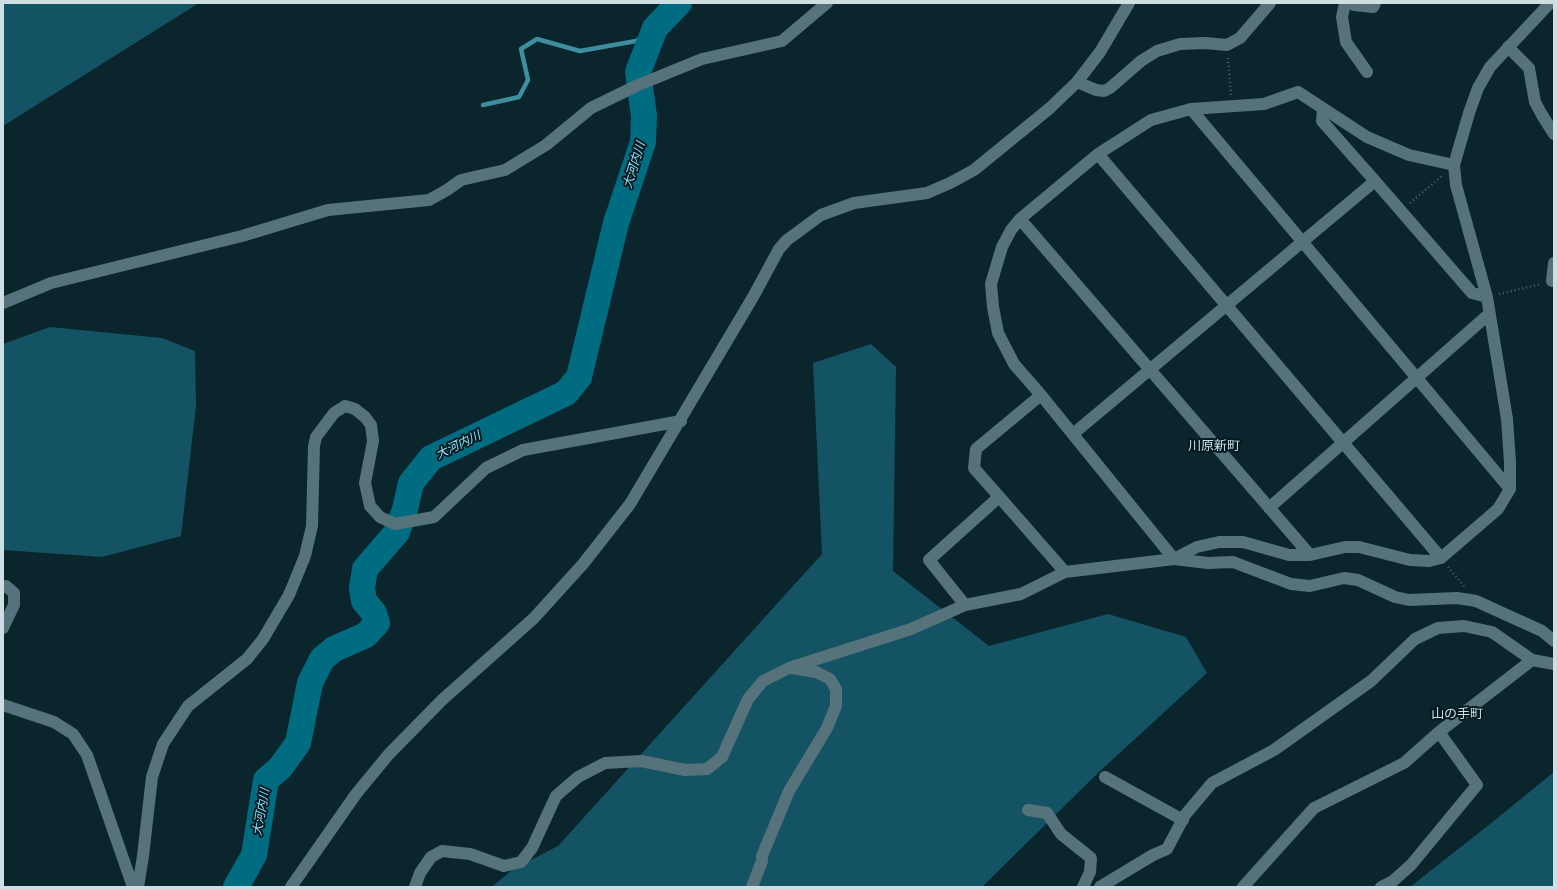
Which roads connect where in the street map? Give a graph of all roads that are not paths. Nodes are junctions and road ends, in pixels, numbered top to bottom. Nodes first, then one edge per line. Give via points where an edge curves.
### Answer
1 (827, 3) edge
2 (1129, 3) edge
3 (1270, 3) edge
4 (1345, 3) edge
5 (1349, 3) edge
6 (1375, 3) edge
7 (1550, 3) edge
8 (1508, 47) junction
9 (1367, 72) dead end
10 (1077, 82) junction
11 (1323, 108) junction
12 (1191, 109) junction
13 (1554, 134) edge
14 (1098, 154) junction
15 (1454, 165) junction
16 (1376, 181) junction
17 (1020, 219) junction
18 (1303, 242) junction
19 (1554, 263) edge
20 (1552, 281) road end
21 (1487, 297) junction
22 (3, 303) edge
23 (1227, 305) junction
24 (1489, 314) junction
25 (1150, 370) junction
26 (1417, 378) junction
27 (1041, 395) junction
28 (681, 421) junction
29 (1074, 434) junction
30 (1344, 443) junction
31 (1510, 489) junction
32 (999, 497) junction
33 (1270, 508) junction
34 (1310, 555) junction
35 (1174, 558) junction
36 (1441, 558) junction
37 (1065, 572) junction
38 (3, 587) edge
39 (965, 605) junction
40 (3, 628) edge
41 (1554, 641) edge
42 (1532, 660) junction
43 (1554, 664) edge
44 (789, 668) junction
45 (3, 705) edge
46 (1439, 732) junction
47 (1105, 777) dead end
48 (1028, 810) dead end
49 (1182, 820) junction
50 (133, 887) edge
51 (138, 887) edge
52 (291, 887) edge
53 (414, 887) edge
54 (752, 887) edge
55 (1083, 887) edge
56 (1100, 887) edge
57 (1244, 887) edge
58 (1382, 887) edge

1 - 22 street via 782,41 702,58 640,84 591,108 546,145 505,170 461,180 429,200 328,210 242,236 50,284
2 - 10 street via 1100,52
3 - 10 street via 1240,38 1227,45 1180,44 1157,51 1104,91
4 - 9 street via 1342,17 1346,42
5 - 6 street via 1373,7
7 - 8 street
8 - 13 street via 1529,68 1535,102
8 - 15 street via 1490,67 1478,88
10 - 28 street via 1050,108 974,170 956,180 927,193 854,203 828,212 787,240
11 - 12 street via 1298,92 1264,104
11 - 15 street via 1367,137 1409,155
11 - 16 street via 1322,121
12 - 14 street via 1151,120
12 - 18 street
14 - 17 street
14 - 23 street
15 - 21 street via 1456,185
16 - 18 street
16 - 21 street via 1472,294
17 - 25 street
17 - 27 street via 1002,247 996,264 992,284 993,307 998,333 1014,364
18 - 23 street
18 - 26 street
19 - 20 street
21 - 24 street
23 - 25 street
23 - 30 street
24 - 26 street
24 - 31 street via 1507,418
25 - 29 street
25 - 33 street
26 - 30 street
26 - 31 street
27 - 29 street
27 - 32 street via 976,449 974,468
28 - 51 street via 523,450 486,468 434,517 395,524 380,517 370,506 365,483 373,441 371,425 355,409 345,406 334,413 316,437 312,526 305,556 289,595 263,639 247,659 188,706 163,744 152,777
28 - 52 street via 630,504 583,564 534,618 442,700 389,754 356,794
29 - 35 street
30 - 33 street
30 - 36 street
31 - 36 street via 1498,509
32 - 37 street
32 - 39 street via 929,560
33 - 34 street
34 - 35 street via 1288,555 1244,542 1219,542 1197,547
34 - 36 street via 1345,547 1359,547 1410,560 1429,561
35 - 37 street
35 - 41 street via 1208,563 1233,562 1291,584 1310,586 1344,578 1358,580 1395,597 1409,600 1457,598 1476,601 1542,631
37 - 39 street via 1021,594
38 - 40 street via 6,586 14,592 14,605
39 - 44 street via 911,629
42 - 43 street
42 - 46 street
42 - 49 street via 1492,632 1464,626 1438,628 1415,639 1372,681 1274,750 1212,783
44 - 53 street via 763,681 748,698 722,757 707,768 685,770 641,761 605,763 578,777 556,796 532,848 521,862 504,866 470,854 442,851 430,857
44 - 54 street via 816,672 830,679 836,689 836,706 827,728 789,791
45 - 50 street via 54,722 73,734 88,755
46 - 57 street via 1404,763 1314,808
46 - 58 street via 1476,785 1411,865
47 - 49 street
48 - 55 street via 1047,813 1061,834 1091,858 1090,872
49 - 56 street via 1167,849

